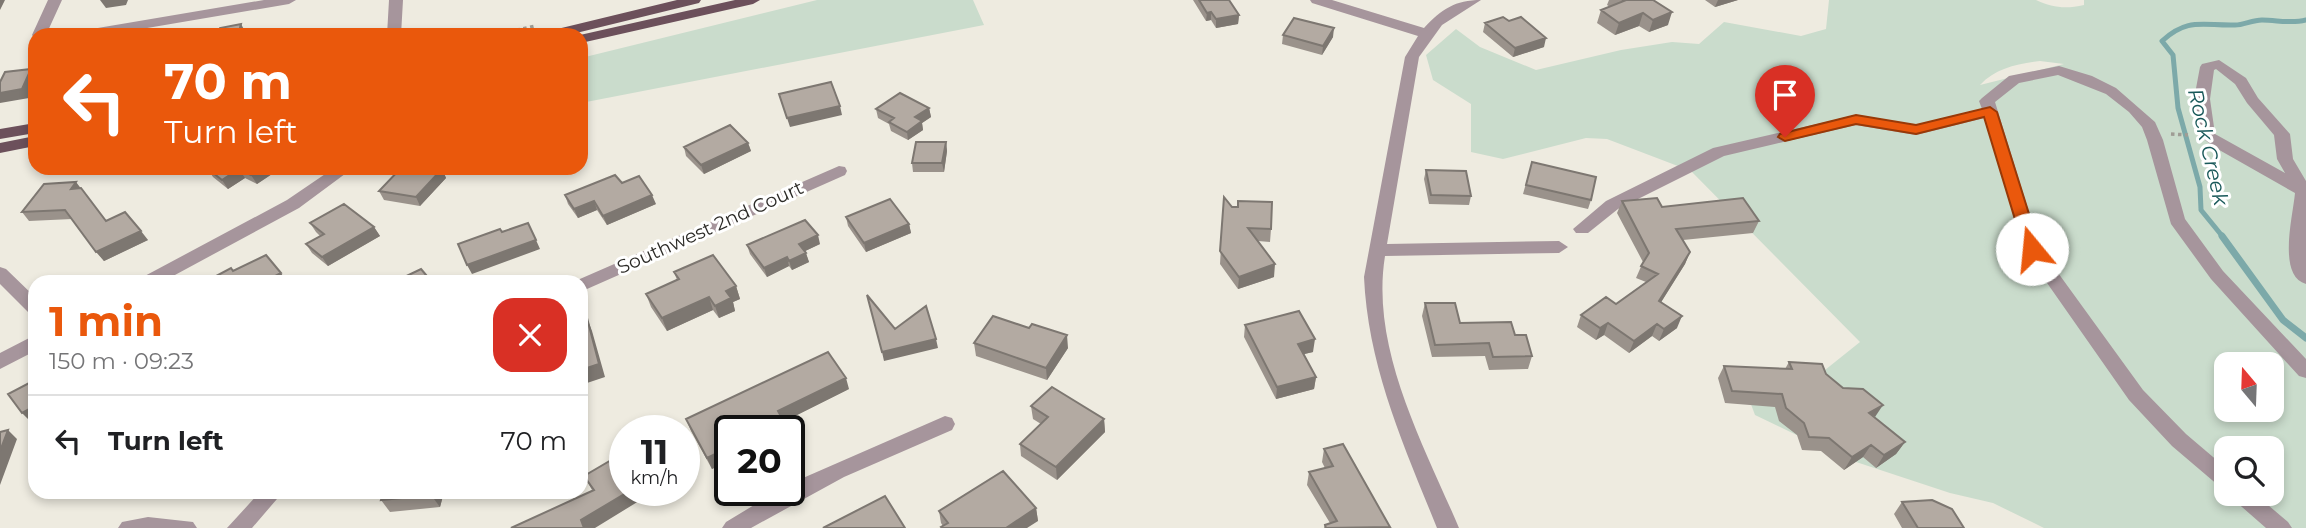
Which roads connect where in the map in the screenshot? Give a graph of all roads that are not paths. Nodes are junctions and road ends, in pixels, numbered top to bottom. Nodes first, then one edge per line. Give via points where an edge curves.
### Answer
1 (55, 0) edge
2 (289, 0) edge
3 (396, 0) edge
4 (694, 0) edge
5 (753, 0) edge
6 (1317, 0) edge
7 (1474, 0) edge
8 (42, 28) edge
9 (122, 28) edge
10 (394, 28) edge
11 (579, 28) edge
12 (1425, 33) junction
13 (588, 37) edge
14 (1990, 112) junction
15 (28, 129) edge
16 (0, 134) edge
17 (28, 142) edge
18 (0, 148) edge
19 (839, 171) dead end
20 (335, 175) edge
21 (2305, 191) edge
22 (1581, 229) dead end
23 (1559, 247) dead end
24 (1378, 250) junction
25 (0, 273) edge
26 (160, 275) edge
27 (2306, 278) edge
28 (588, 281) edge
29 (28, 302) edge
30 (28, 346) edge
31 (0, 362) edge
32 (2306, 371) edge
33 (945, 424) dead end
34 (2214, 470) edge
35 (266, 499) edge
36 (2255, 506) edge
37 (129, 528) edge
38 (186, 528) edge
39 (238, 528) edge
40 (733, 528) edge
41 (1448, 528) edge
42 (2281, 528) edge

1 - 8 street
2 - 9 street
3 - 10 street
4 - 11 main road
5 - 13 main road
6 - 12 street
7 - 12 street via 1440,18
12 - 24 street via 1412,57
14 - 22 street via 1916,130 1856,120 1719,152 1612,205
14 - 32 street via 1987,101 2014,79 2059,70 2111,91 2134,109 2149,125 2177,220 2217,275
14 - 34 street via 2032,249 2136,395
15 - 16 main road
17 - 18 main road
19 - 28 street, Southwest 2nd Court
20 - 26 street via 293,204
21 - 21 street via 2208,136 2202,99 2207,68 2219,64 2241,81 2282,134 2285,159
21 - 27 street via 2297,249 2300,271
23 - 24 street
24 - 41 street via 1373,277 1377,339
25 - 29 street
30 - 31 street
33 - 40 street via 797,489
35 - 39 street
36 - 42 street
37 - 38 street

